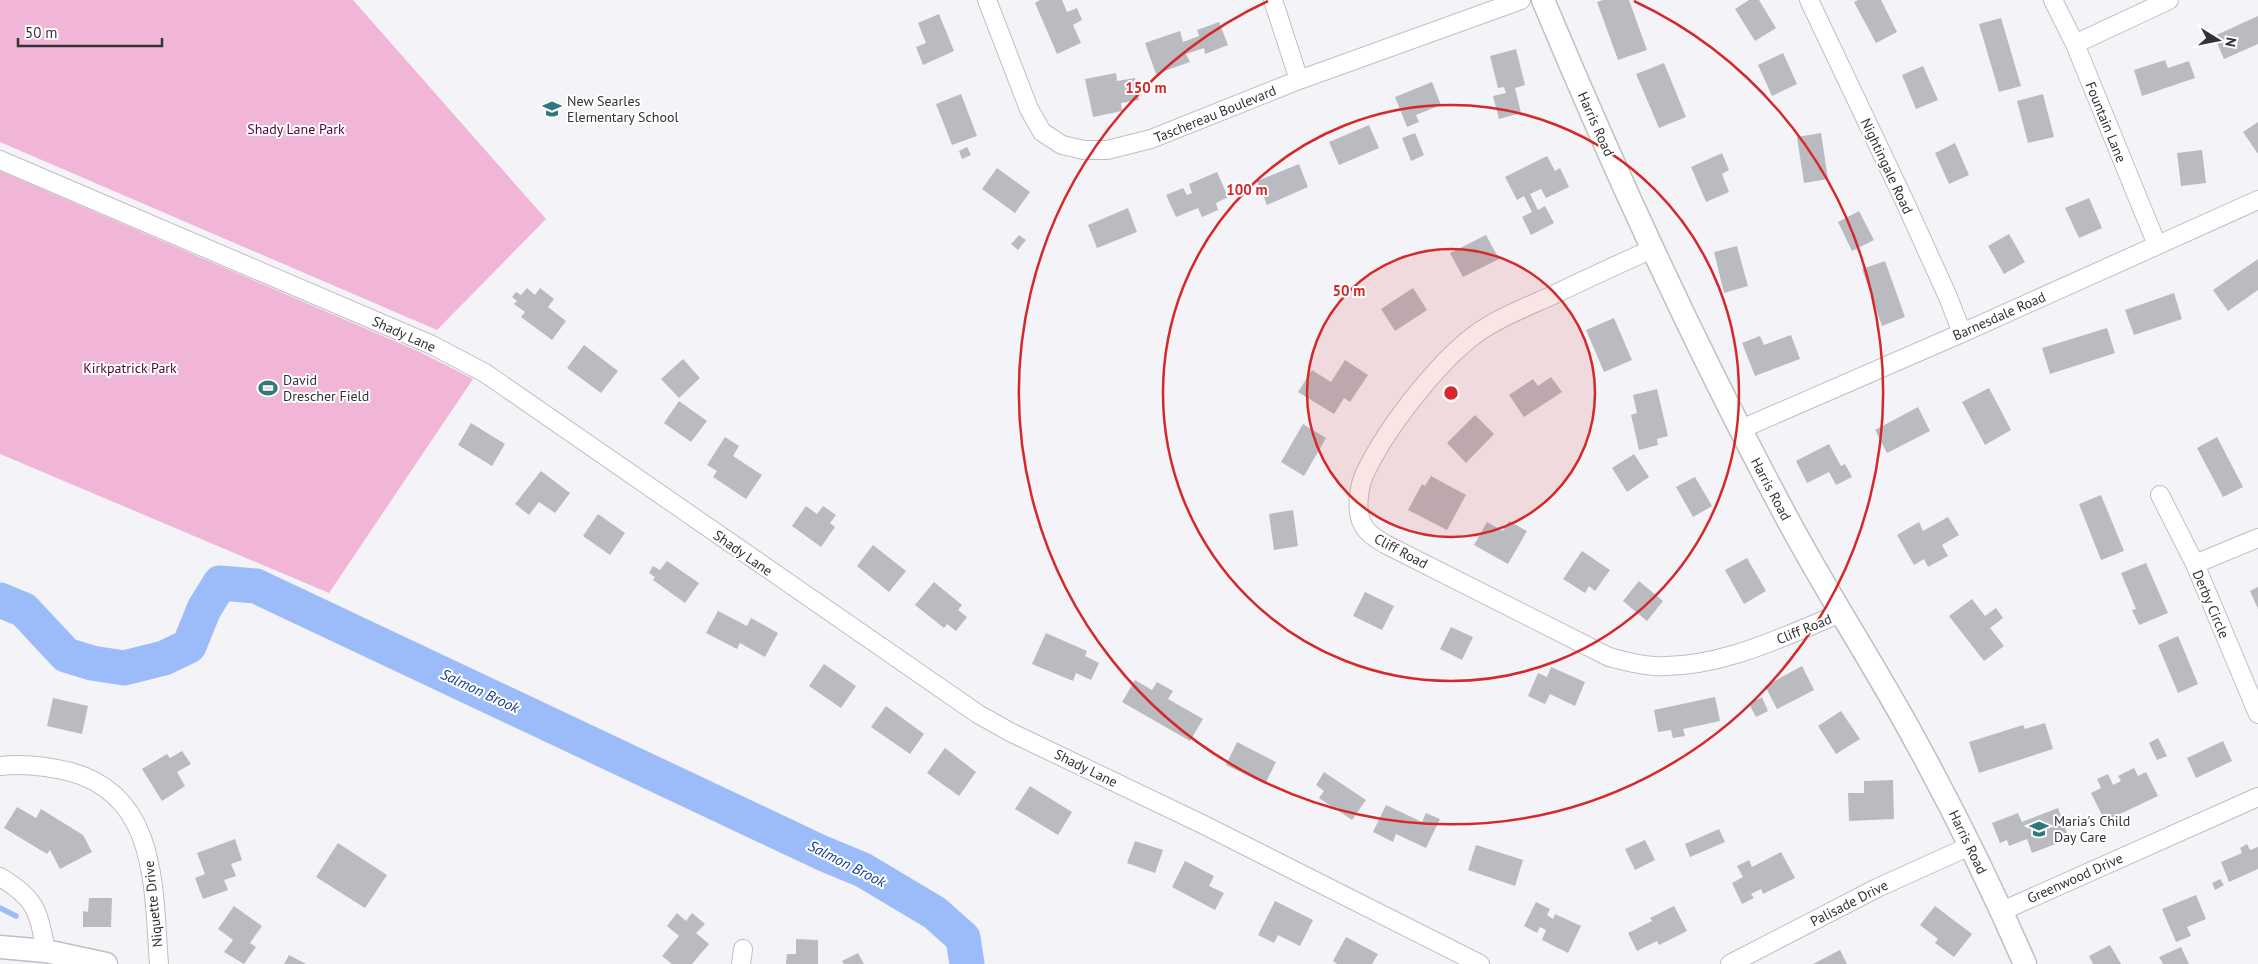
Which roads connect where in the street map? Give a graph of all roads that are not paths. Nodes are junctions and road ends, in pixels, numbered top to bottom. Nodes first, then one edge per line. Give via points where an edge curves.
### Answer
1 (987, 0) edge
2 (1273, 0) edge
3 (1521, 0) edge
4 (1543, 0) edge
5 (1809, 0) edge
6 (2053, 0) edge
7 (2168, 0) edge
8 (2074, 44) junction
9 (1299, 80) junction
10 (0, 160) edge
11 (2258, 200) edge
12 (2157, 245) junction
13 (1652, 249) junction
14 (1962, 333) junction
15 (1739, 430) junction
16 (2160, 495) dead end
17 (2258, 538) edge
18 (2195, 564) junction
19 (1841, 614) junction
20 (2258, 714) edge
21 (0, 766) edge
22 (2258, 797) edge
23 (1970, 846) junction
24 (0, 876) edge
25 (2002, 911) junction
26 (0, 947) edge
27 (46, 951) junction
28 (106, 964) edge
29 (159, 964) edge
30 (1480, 964) edge
31 (1730, 964) edge
32 (2026, 964) edge

1 - 9 street, Taschereau Boulevard via 1029,109 1042,132 1062,145 1084,150 1130,146
2 - 9 street
3 - 9 street, Taschereau Boulevard
4 - 13 street, Harris Road
5 - 14 street, Nightingale Road via 1904,200
6 - 8 street, Fountain Lane
7 - 8 street
8 - 12 street, Fountain Lane
10 - 30 street, Shady Lane via 432,345 485,373 978,714
11 - 12 street, Barnesdale Road
12 - 14 street, Barnesdale Road
13 - 15 street, Harris Road
13 - 19 street, Cliff Road via 1512,313 1466,341 1427,381 1365,474 1360,490 1362,522 1371,536 1386,544 1609,656 1630,663 1675,666 1719,659 1762,646
14 - 15 street, Barnesdale Road
15 - 19 street, Harris Road
16 - 18 street, Derby Circle
17 - 18 street
18 - 20 street, Derby Circle
19 - 23 street, Harris Road via 1914,738
21 - 29 street, Niquette Drive via 31,764 64,770 104,786 118,798 132,816 151,863
22 - 25 street, Greenwood Drive
23 - 25 street, Harris Road
23 - 31 street, Palisade Drive via 1878,888
24 - 27 street via 23,892 32,903 39,916
25 - 32 street, Harris Road
26 - 27 street
27 - 28 street

